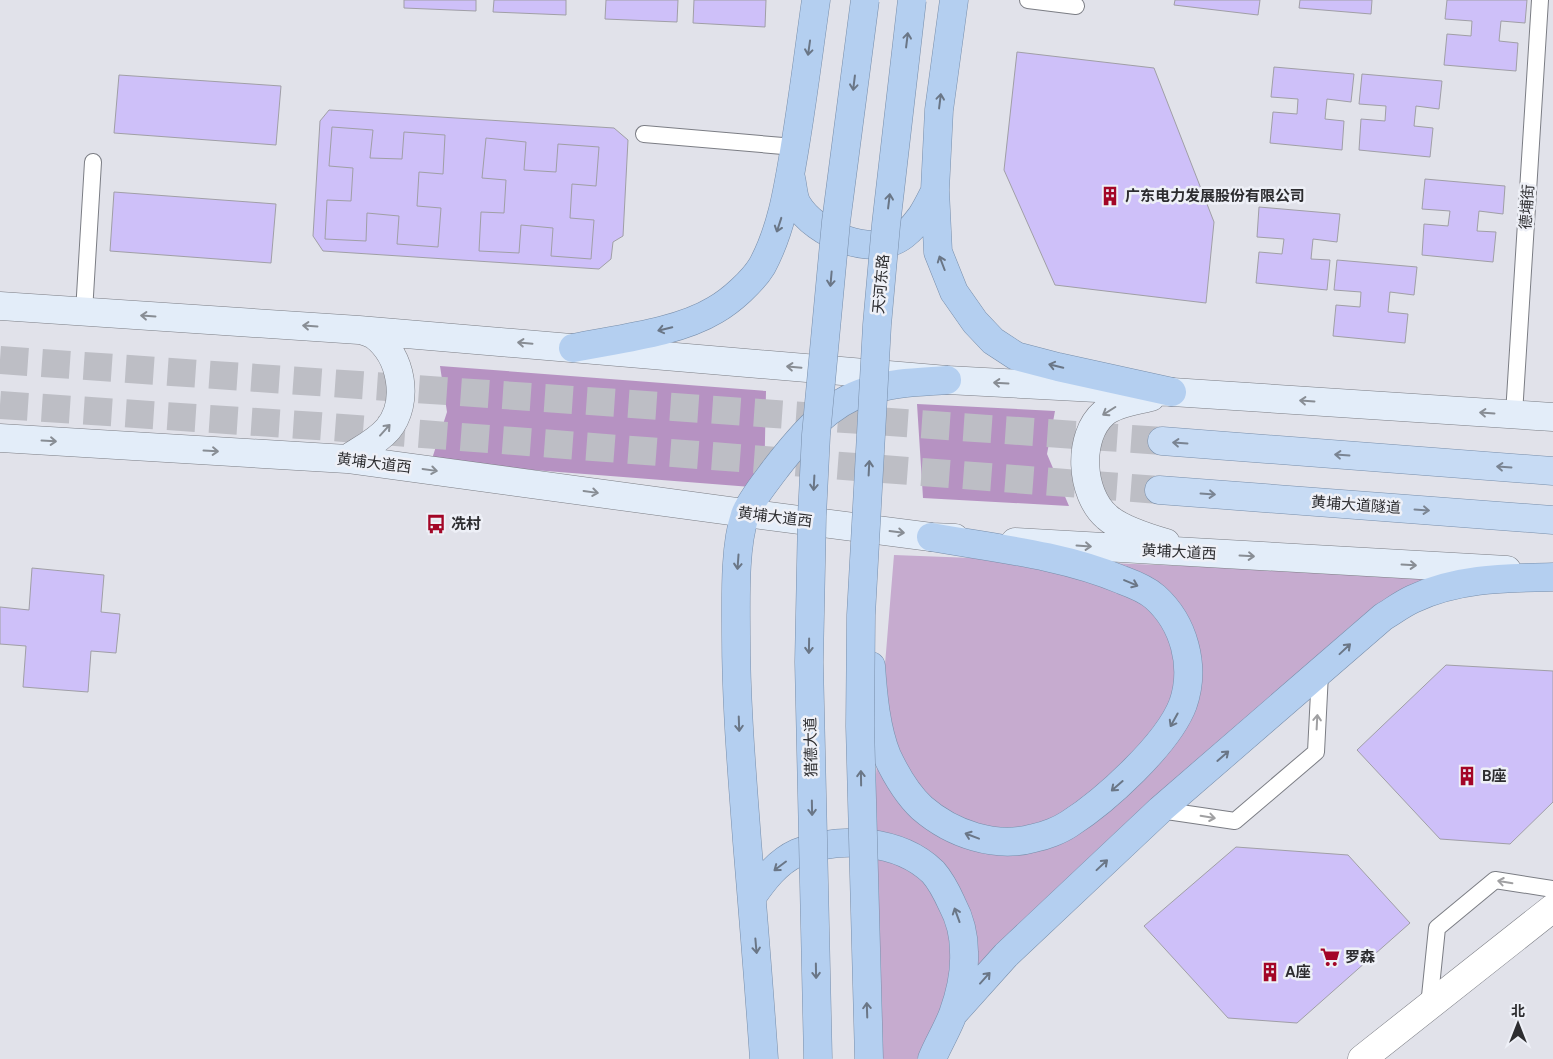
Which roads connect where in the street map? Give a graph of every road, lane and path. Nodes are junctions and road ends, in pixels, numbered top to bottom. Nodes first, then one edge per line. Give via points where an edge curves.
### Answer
1 (816, 0) edge
2 (865, 0) edge
3 (912, 0) edge
4 (954, 0) edge
5 (1028, 0) edge
6 (1540, 0) edge
7 (1076, 6) dead end
8 (644, 134) dead end
9 (795, 147) junction
10 (92, 162) dead end
11 (790, 176) junction
12 (935, 191) junction
13 (0, 306) edge
14 (84, 312) junction
15 (359, 330) junction
16 (573, 348) junction
17 (948, 380) junction
18 (1172, 392) junction
19 (1514, 414) junction
20 (1553, 417) edge
21 (0, 438) edge
22 (1162, 441) tunnel mouth
23 (347, 459) junction
24 (1553, 471) edge
25 (1159, 490) tunnel mouth
26 (745, 513) junction
27 (1553, 520) edge
28 (931, 536) junction
29 (1201, 554) junction
30 (863, 569) junction
31 (1553, 575) edge
32 (1320, 673) junction
33 (1160, 810) junction
34 (1553, 889) edge
35 (752, 898) junction
36 (1553, 908) edge
37 (1428, 1006) junction
38 (953, 1014) junction
39 (764, 1059) edge
40 (818, 1059) edge
41 (869, 1059) edge
42 (932, 1059) edge
43 (1362, 1059) edge

1 -> 9 highway
2 -> 40 highway, 猎德大道, bridge via 836,222 816,435 810,570 809,662
30 -> 3 highway, 天河东路, bridge via 877,325
12 -> 4 highway via 939,110
5 - 7 lane
6 - 19 lane, 德埔街
8 - 9 lane
9 - 11 highway
10 - 14 lane
11 - 12 highway via 796,203 822,229 842,240 878,246 903,236 921,219
11 -> 16 highway via 784,210 773,242 760,268 729,300 688,323
18 -> 12 highway via 1016,356 993,340 975,322 954,292 938,252
13 - 14 main road
15 -> 14 main road
16 -> 15 main road
23 -> 15 main road via 388,429 401,398 400,376 393,358 373,334
17 -> 16 main road
18 -> 17 main road
17 - 26 highway via 898,383 866,391 842,403 794,444
19 -> 18 main road
18 -> 29 main road via 1122,404 1105,412 1095,423 1086,446 1085,467 1090,491 1098,508 1108,518 1143,535
19 - 20 main road
21 -> 23 main road, 黄埔大道西
24 -> 22 main road
23 -> 26 main road, 黄埔大道西
25 -> 27 main road, 黄埔大道隧道
26 -> 28 main road, 黄埔大道西
26 -> 35 highway via 736,584 736,660
28 -> 29 main road, 黄埔大道西
28 -> 30 highway, bridge via 1064,561 1104,572 1154,596 1176,622 1184,642 1187,683 1182,704 1169,728 1125,779 1067,825 1035,838 1006,843 979,838 949,826 922,807 903,785 887,756 874,706
29 -> 31 main road, 黄埔大道西
41 -> 30 highway, bridge via 860,726
32 -> 31 highway via 1383,618 1412,599 1440,588 1482,579
33 -> 32 highway
33 -> 32 lane via 1235,821 1316,752
38 -> 33 highway via 1006,955
34 -> 37 lane via 1495,880 1437,928
38 -> 35 highway via 964,969 962,932 945,889 932,872 914,858 888,847 847,842 826,845 790,858 765,877
35 -> 39 highway
36 - 37 street
37 - 43 street
38 - 42 highway

